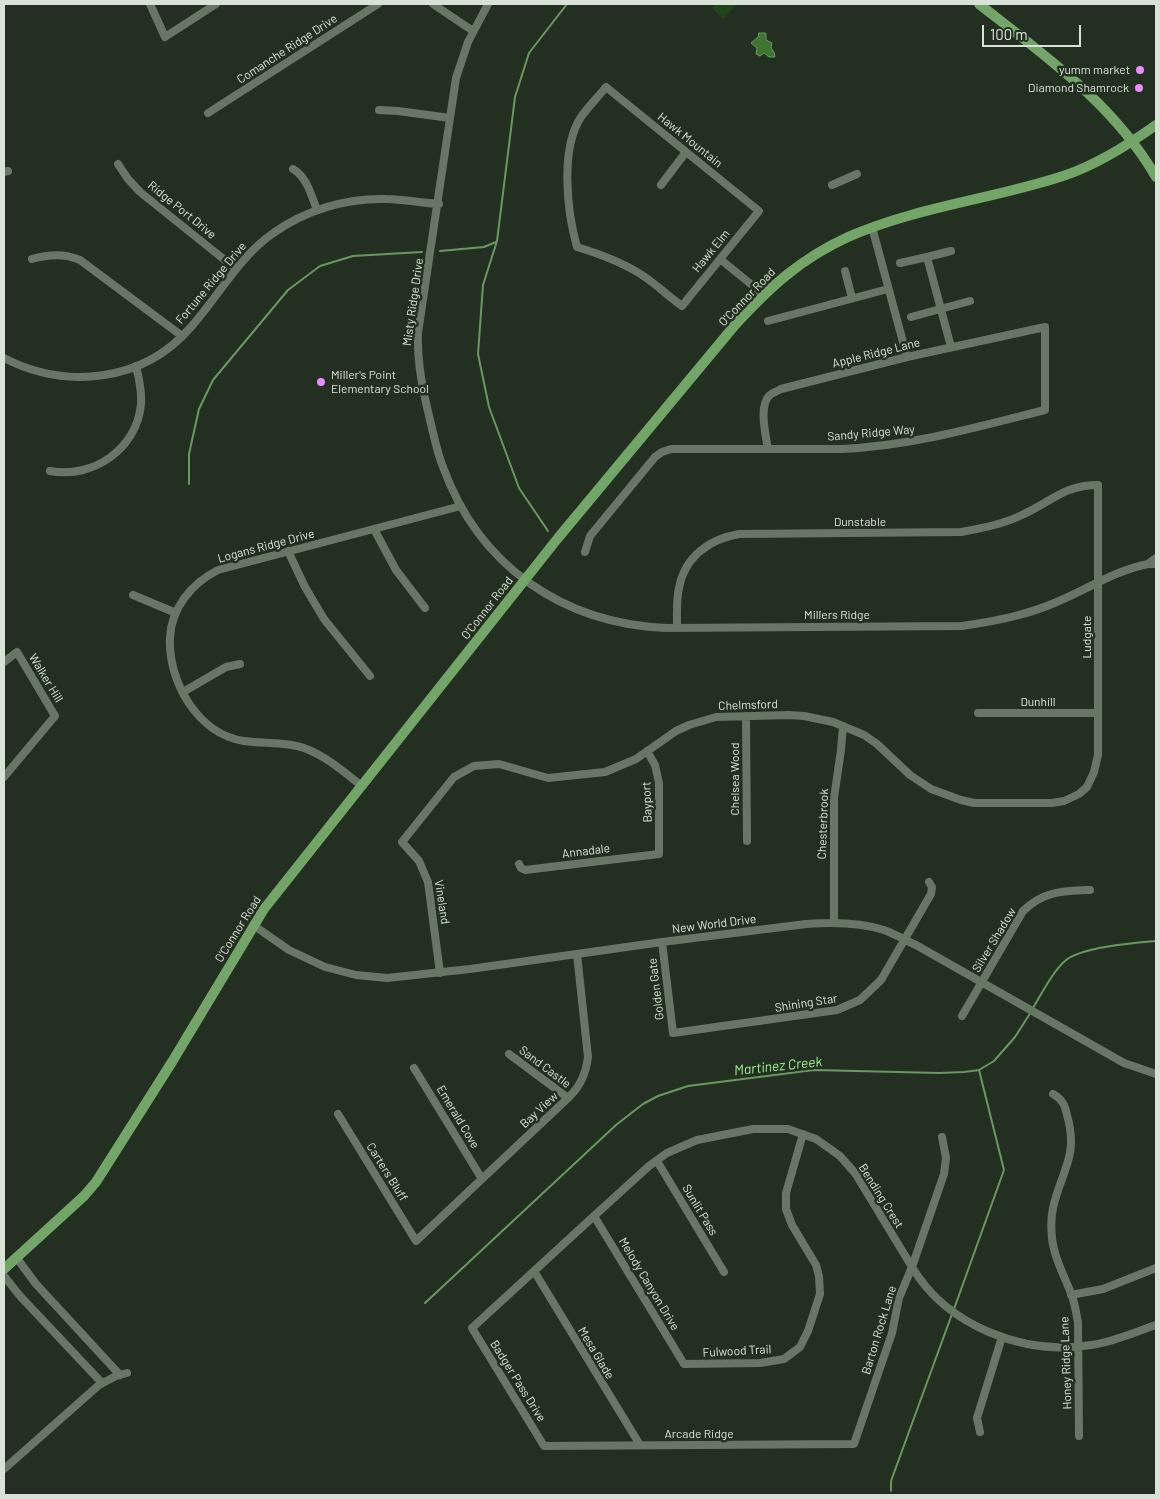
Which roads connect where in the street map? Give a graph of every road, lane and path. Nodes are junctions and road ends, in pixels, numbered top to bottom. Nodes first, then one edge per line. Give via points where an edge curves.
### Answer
1 (150, 4) edge
2 (216, 4) edge
3 (378, 4) edge
4 (433, 4) edge
5 (488, 4) edge
6 (979, 4) edge
7 (473, 32) junction
8 (380, 110) dead end
9 (208, 113) dead end
10 (450, 118) junction
11 (1156, 125) edge
12 (1131, 142) junction
13 (686, 152) junction
14 (118, 164) dead end
15 (293, 169) dead end
16 (857, 174) dead end
17 (1156, 177) edge
18 (832, 184) dead end
19 (661, 185) dead end
20 (439, 204) junction
21 (317, 210) junction
22 (758, 211) joint
23 (872, 227) junction
24 (951, 250) dead end
25 (927, 257) junction
26 (32, 258) dead end
27 (720, 259) junction
28 (900, 263) dead end
29 (236, 269) junction
30 (845, 271) dead end
31 (888, 288) junction
32 (763, 294) junction
33 (852, 298) junction
34 (970, 301) dead end
35 (682, 306) joint
36 (941, 309) junction
37 (911, 317) dead end
38 (768, 321) dead end
39 (182, 336) junction
40 (951, 347) junction
41 (907, 357) junction
42 (4, 358) edge
43 (136, 366) junction
44 (1045, 410) joint
45 (768, 449) junction
46 (50, 471) dead end
47 (1098, 485) joint
48 (461, 506) junction
49 (374, 529) junction
50 (288, 551) junction
51 (585, 552) dead end
52 (1156, 558) edge
53 (1152, 564) edge
54 (525, 580) junction
55 (1098, 581) junction
56 (132, 595) dead end
57 (425, 608) dead end
58 (176, 613) junction
59 (678, 627) junction
60 (4, 662) edge
61 (240, 664) dead end
62 (370, 676) dead end
63 (183, 692) junction
64 (978, 713) dead end
65 (1098, 713) junction
66 (746, 716) junction
67 (843, 726) junction
68 (647, 751) junction
69 (4, 777) edge
70 (362, 786) junction
71 (1087, 786) joint
72 (747, 841) dead end
73 (402, 842) joint
74 (659, 854) joint
75 (519, 864) dead end
76 (929, 882) dead end
77 (1090, 890) dead end
78 (834, 923) junction
79 (253, 925) junction
80 (905, 940) junction
81 (662, 942) junction
82 (577, 954) junction
83 (440, 973) junction
84 (981, 982) junction
85 (962, 1016) dead end
86 (673, 1033) joint
87 (509, 1054) dead end
88 (414, 1068) dead end
89 (1156, 1074) edge
90 (1053, 1094) dead end
91 (568, 1098) junction
92 (338, 1114) dead end
93 (803, 1134) junction
94 (942, 1137) dead end
95 (657, 1161) junction
96 (482, 1179) junction
97 (594, 1216) junction
98 (416, 1241) joint
99 (16, 1257) junction
100 (912, 1267) junction
101 (1156, 1268) edge
102 (4, 1269) edge
103 (534, 1272) junction
104 (724, 1272) dead end
105 (4, 1276) edge
106 (1071, 1295) junction
107 (1156, 1325) edge
108 (472, 1328) joint
109 (1002, 1337) junction
110 (1078, 1346) junction
111 (684, 1364) joint
112 (102, 1383) junction
113 (980, 1432) dead end
114 (1079, 1436) dead end
115 (854, 1444) joint
116 (640, 1445) junction
117 (544, 1446) joint
118 (4, 1469) edge

1 - 2 street via 165,37
3 - 9 street, Comanche Ridge Drive
4 - 7 street
5 - 7 street, Misty Ridge Drive
6 - 12 main road via 1080,85
7 - 10 street, Misty Ridge Drive via 460,63
8 - 10 street
10 - 20 street, Misty Ridge Drive
11 - 12 main road, O'Connor Road
12 - 17 main road
12 - 23 main road, O'Connor Road via 1100,161 1065,176
13 - 19 street
13 - 22 street, Hawk Mountain
13 - 35 street, Hawk Mountain via 606,87 581,117 572,140 568,174 570,217 577,247 605,256 642,275
14 - 29 street, Ridge Port Drive via 140,192
15 - 21 street via 306,183
16 - 18 street
20 - 21 street, Fortune Ridge Drive via 366,199
20 - 48 street, Misty Ridge Drive via 418,334 418,352 423,391 436,444
21 - 29 street, Fortune Ridge Drive via 272,233
22 - 27 street, Hawk Elm
23 - 31 street
23 - 32 main road, O'Connor Road via 810,258
24 - 25 street
25 - 28 street
25 - 36 street
26 - 39 street via 55,254 80,260
27 - 32 street
27 - 35 street, Hawk Elm
29 - 39 street, Fortune Ridge Drive
30 - 33 street
31 - 33 street
31 - 41 street
32 - 54 main road, O'Connor Road
33 - 38 street
34 - 36 street
36 - 37 street
36 - 40 street
39 - 43 street, Fortune Ridge Drive via 160,354
40 - 41 street, Apple Ridge Lane
40 - 44 street, Apple Ridge Lane via 1045,326
41 - 45 street, Apple Ridge Lane via 781,389 769,395 763,415
42 - 43 street, Fortune Ridge Drive via 34,371 66,377 99,376
43 - 46 street via 140,411 123,446 97,465 74,473
44 - 45 street, Sandy Ridge Way via 912,442 860,448
45 - 51 street, Sandy Ridge Way via 695,446 671,450 655,457 590,536
47 - 55 street, Ludgate
47 - 59 street, Dunstable via 1072,488 1024,514 961,532 724,536 699,551 686,568 678,594
48 - 49 street, Logans Ridge Drive
48 - 54 street, Misty Ridge Drive via 505,565
49 - 50 street, Logans Ridge Drive
49 - 57 street via 396,570
50 - 58 street, Logans Ridge Drive via 227,566 210,574 191,589
50 - 62 street via 324,619
52 - 53 street, Millers Ridge
53 - 55 street, Millers Ridge
54 - 59 street, Millers Ridge via 551,597 602,618 625,624
54 - 70 main road, O'Connor Road
55 - 59 street, Millers Ridge via 1038,610 962,626
55 - 65 street, Ludgate
56 - 58 street
58 - 63 street, Logans Ridge Drive via 170,631 170,649
60 - 69 street, Walker Hill via 17,652 55,716
61 - 63 street via 226,667
63 - 70 street, Logans Ridge Drive via 197,714 217,731 244,741 303,748 324,758
64 - 65 street, Dunhill
65 - 71 street, Ludgate via 1097,764
66 - 67 street, Chelmsford via 804,716
66 - 68 street, Chelmsford via 716,717 689,725
66 - 72 street, Chelsea Wood
67 - 71 street, Chelmsford via 877,744 920,782 961,800 991,804 1058,803
67 - 78 street, Chesterbrook via 834,798
68 - 73 street, Chelmsford via 616,769 555,779 499,764 474,766 454,777
68 - 74 street, Bayport via 655,765 659,783
70 - 79 main road, O'Connor Road
73 - 83 street, Vineland via 419,861 428,882
74 - 75 street, Annadale via 525,870
76 - 80 street, Shining Star via 931,894
77 - 84 street, Silver Shadow via 1056,892 1031,903 1016,921
78 - 80 street, New World Drive via 873,928
78 - 81 street, New World Drive
79 - 83 street, New World Drive via 308,960 343,972 387,978
79 - 99 main road, O'Connor Road via 107,1167 84,1196
80 - 84 street, New World Drive
80 - 86 street, Shining Star via 875,988 845,1008
81 - 82 street, New World Drive
81 - 86 street, Golden Gate
82 - 83 street, New World Drive
82 - 91 street, Bay View via 588,1057 581,1082
84 - 85 street, Silver Shadow
84 - 89 street, New World Drive via 1124,1063
87 - 91 street, Sand Castle
88 - 96 street, Emerald Cove
90 - 106 street, Honey Ridge Lane via 1064,1104 1071,1132 1069,1164 1053,1208 1051,1228 1056,1257
91 - 96 street, Bay View
92 - 98 street, Carters Bluff
93 - 95 street, Bending Crest via 778,1128 720,1134 683,1144
93 - 100 street, Bending Crest via 829,1147 855,1173
93 - 111 street, Fulwood Trail via 786,1193 786,1209 816,1265 820,1294 800,1347 784,1359 760,1363
94 - 100 street, Barton Rock Lane via 946,1158 944,1174
95 - 97 street, Bending Crest
95 - 104 street, Sunlit Pass
96 - 98 street, Bay View
97 - 103 street, Bending Crest
97 - 111 street, Melody Canyon Drive
99 - 102 main road, O'Connor Road
99 - 112 street via 36,1284 124,1374
100 - 109 street, Bending Crest via 928,1289 962,1318
100 - 115 street, Barton Rock Lane via 899,1298 892,1333
101 - 106 street via 1102,1289
103 - 108 street, Bending Crest
103 - 116 street, Mesa Glade
105 - 112 street
106 - 110 street, Honey Ridge Lane via 1078,1322
107 - 110 street, Bending Crest via 1106,1342
108 - 117 street, Badger Pass Drive
109 - 110 street, Bending Crest via 1037,1346
109 - 113 street via 977,1418
110 - 114 street, Honey Ridge Lane
112 - 118 street
115 - 116 street, Arcade Ridge
116 - 117 street, Arcade Ridge

